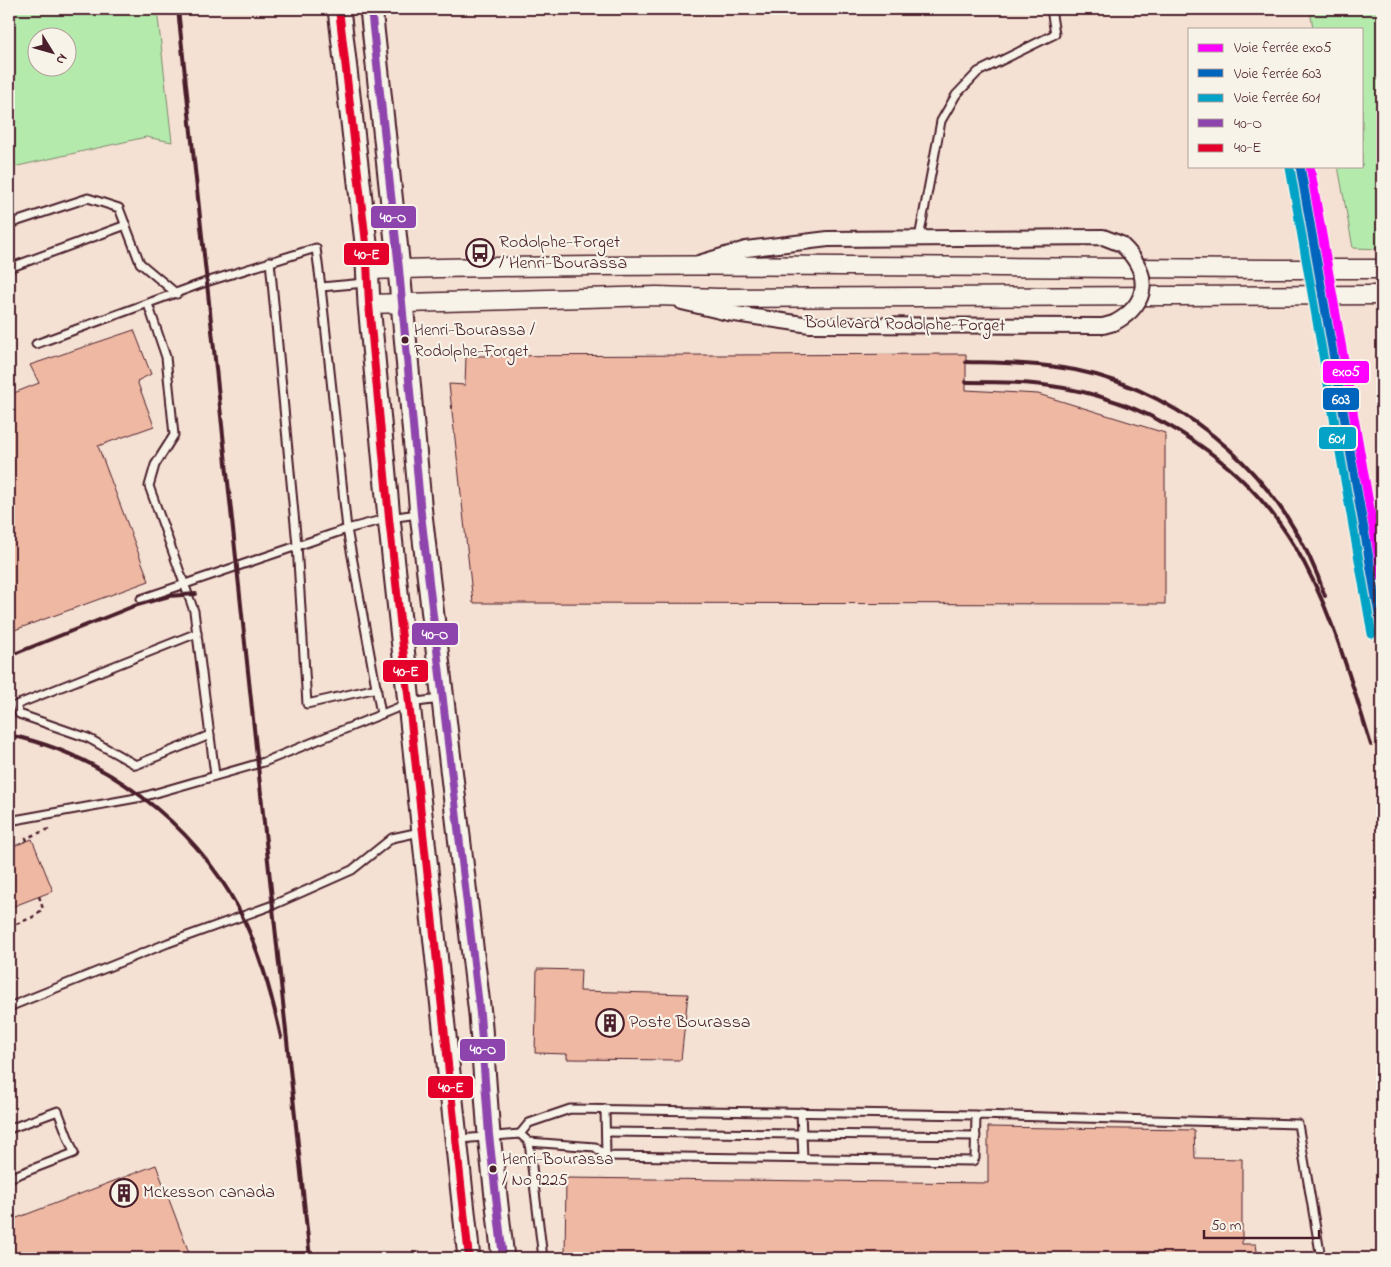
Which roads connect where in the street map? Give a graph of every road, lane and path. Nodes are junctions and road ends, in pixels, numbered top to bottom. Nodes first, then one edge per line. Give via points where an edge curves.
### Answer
1 (340, 9) edge
2 (371, 9) edge
3 (1051, 9) edge
4 (9, 224) edge
5 (126, 225) junction
6 (919, 238) junction
7 (270, 261) junction
8 (696, 264) junction
9 (9, 268) edge
10 (399, 269) junction
11 (1382, 269) edge
12 (368, 276) junction
13 (321, 287) junction
14 (177, 294) junction
15 (1382, 295) edge
16 (657, 296) junction
17 (148, 304) junction
18 (369, 304) junction
19 (402, 304) junction
20 (36, 344) dead end
21 (421, 514) junction
22 (389, 518) junction
23 (347, 529) junction
24 (297, 545) junction
25 (184, 586) junction
26 (141, 599) dead end
27 (197, 633) junction
28 (377, 688) junction
29 (443, 699) junction
30 (409, 703) junction
31 (381, 714) junction
32 (210, 735) junction
33 (215, 775) junction
34 (9, 821) edge
35 (49, 829) dead end
36 (424, 831) junction
37 (27, 841) dead end
38 (40, 896) dead end
39 (9, 927) edge
40 (9, 1007) edge
41 (605, 1110) junction
42 (801, 1112) junction
43 (976, 1115) junction
44 (9, 1129) edge
45 (606, 1132) junction
46 (520, 1134) junction
47 (802, 1134) junction
48 (490, 1136) junction
49 (976, 1136) junction
50 (457, 1140) junction
51 (529, 1142) junction
52 (606, 1156) junction
53 (803, 1158) junction
54 (9, 1178) edge
55 (469, 1258) edge
56 (503, 1258) edge
57 (543, 1258) edge
58 (1321, 1258) edge

1 - 12 main road
2 - 10 main road
3 - 6 lane via 1055,34 978,72 956,95 941,121
4 - 5 lane via 88,198 119,208
5 - 9 lane
5 - 14 lane via 140,262
6 - 8 street, Boulevard Rodolphe-Forget via 828,239 771,245 717,256
6 - 16 street, Boulevard Rodolphe-Forget, bridge via 1104,237 1121,244 1134,256 1141,271 1143,287 1130,315 1103,326 810,326 728,313
7 - 13 lane via 316,248
7 - 14 lane
7 - 24 lane
8 - 10 street, Boulevard Rodolphe-Forget
8 - 11 street, Boulevard Rodolphe-Forget
10 - 12 street, Boulevard Rodolphe-Forget
10 - 19 main road
12 - 13 lane
12 - 18 main road
13 - 23 lane
14 - 17 lane
15 - 16 street, Boulevard Rodolphe-Forget
16 - 19 street, Boulevard Rodolphe-Forget
17 - 20 lane
17 - 25 lane via 166,357 174,435 155,464 149,486
18 - 19 street, Boulevard Rodolphe-Forget
18 - 22 main road
19 - 21 main road
21 - 22 lane
21 - 29 main road
22 - 23 lane
22 - 30 main road
23 - 24 lane
23 - 28 lane
24 - 25 lane
24 - 28 lane via 307,704
25 - 26 lane
25 - 27 lane via 194,611
27 - 32 lane
27 - 32 lane via 16,705 19,714 88,738 136,765
28 - 31 lane
29 - 30 lane
29 - 48 main road via 480,1014
30 - 31 lane
30 - 36 main road
31 - 33 lane via 264,762
32 - 33 lane
33 - 34 lane via 127,801
35 - 37 path via 26,838
36 - 40 lane via 392,838 352,870 273,905
36 - 50 main road
38 - 39 path via 43,909
41 - 42 lane
41 - 45 lane
41 - 46 lane via 570,1109 529,1123
42 - 43 lane
42 - 47 lane
43 - 49 lane
43 - 58 lane via 1298,1124
44 - 54 lane via 58,1111 74,1153
45 - 47 lane
45 - 52 lane
46 - 48 lane
46 - 51 lane
47 - 49 lane
47 - 53 lane
48 - 50 lane
48 - 56 main road
49 - 53 lane via 976,1158 972,1161
50 - 55 main road
51 - 52 lane via 596,1147
51 - 57 lane
52 - 53 lane

